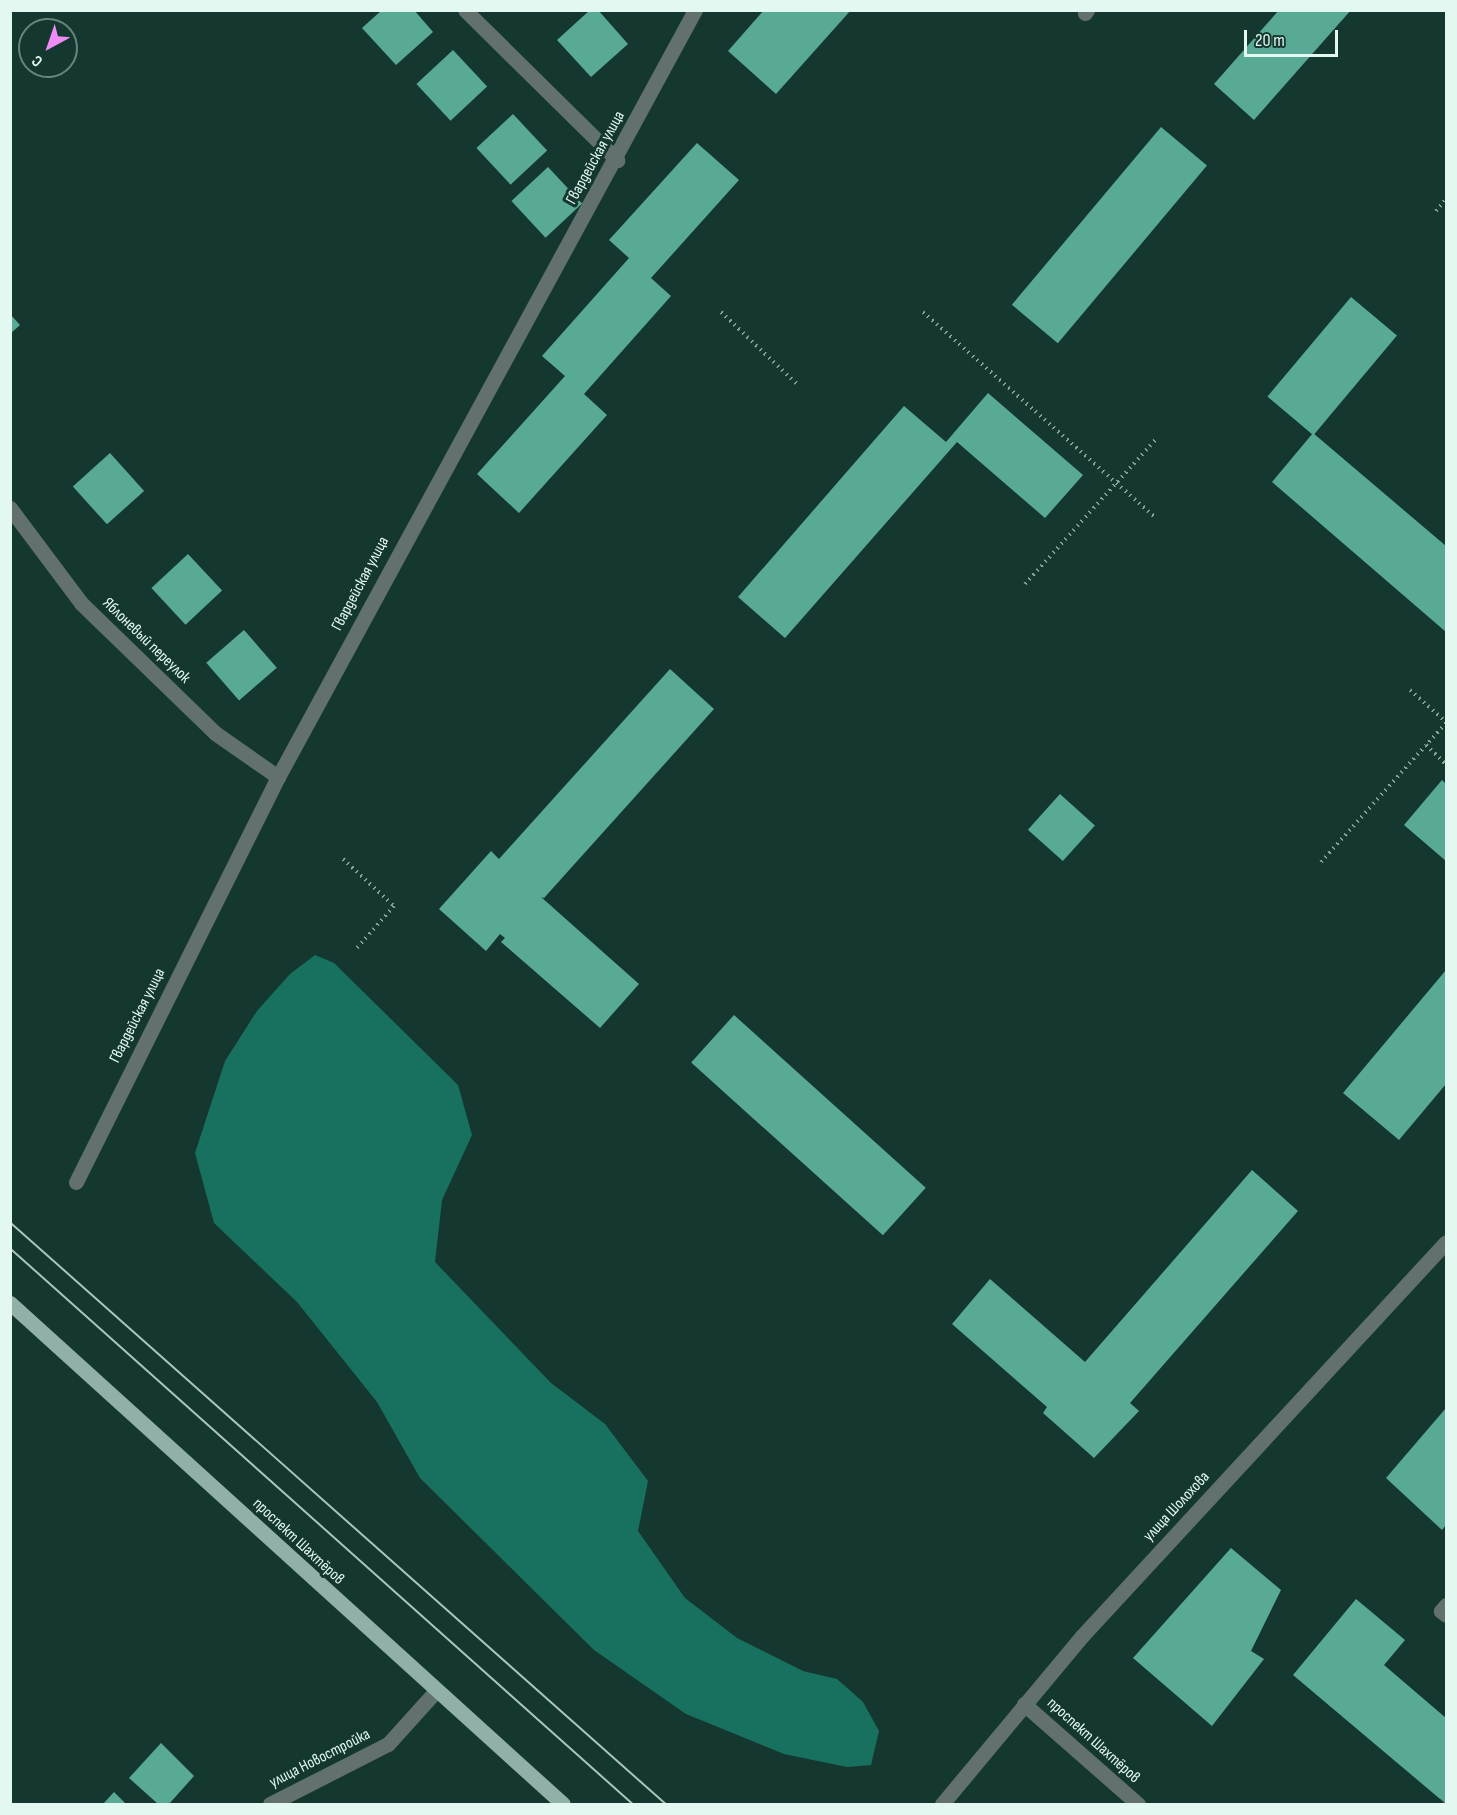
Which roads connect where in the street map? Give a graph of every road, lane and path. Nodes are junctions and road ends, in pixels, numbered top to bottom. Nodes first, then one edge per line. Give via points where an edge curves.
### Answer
1 (465, 10) edge
2 (695, 10) edge
3 (616, 160) junction
4 (1446, 199) edge
5 (1436, 211) dead end
6 (721, 312) dead end
7 (922, 312) dead end
8 (797, 384) dead end
9 (1155, 440) dead end
10 (1117, 482) junction
11 (10, 508) edge
12 (1156, 518) dead end
13 (1025, 584) dead end
14 (1410, 690) dead end
15 (1446, 723) edge
16 (1426, 745) junction
17 (1446, 764) edge
18 (278, 777) junction
19 (342, 860) dead end
20 (1321, 862) dead end
21 (357, 948) dead end
22 (75, 1182) dead end
23 (1446, 1242) edge
24 (10, 1303) edge
25 (1446, 1605) edge
26 (1446, 1616) edge
27 (435, 1692) junction
28 (1024, 1704) junction
29 (279, 1803) edge
30 (563, 1804) edge
31 (942, 1804) edge
32 (1138, 1804) edge

1 - 3 street
2 - 3 street, Гвардейская улица
3 - 18 street, Гвардейская улица via 514,338
4 - 5 path
6 - 8 path
7 - 10 path
9 - 10 path
10 - 12 path
10 - 13 path
11 - 18 street, Яблоневый переулок via 81,603 215,733
14 - 15 path
15 - 16 path
16 - 17 path
16 - 20 path
18 - 22 street, Гвардейская улица
19 - 21 path via 394,906
23 - 28 street, улица Шолохова
24 - 27 main road, проспект Шахтёров
25 - 26 street via 1441,1611
27 - 29 street, улица Новостройка via 388,1744
27 - 30 main road, проспект Шахтёров
28 - 31 street, улица Шолохова
28 - 32 street, проспект Шахтёров

